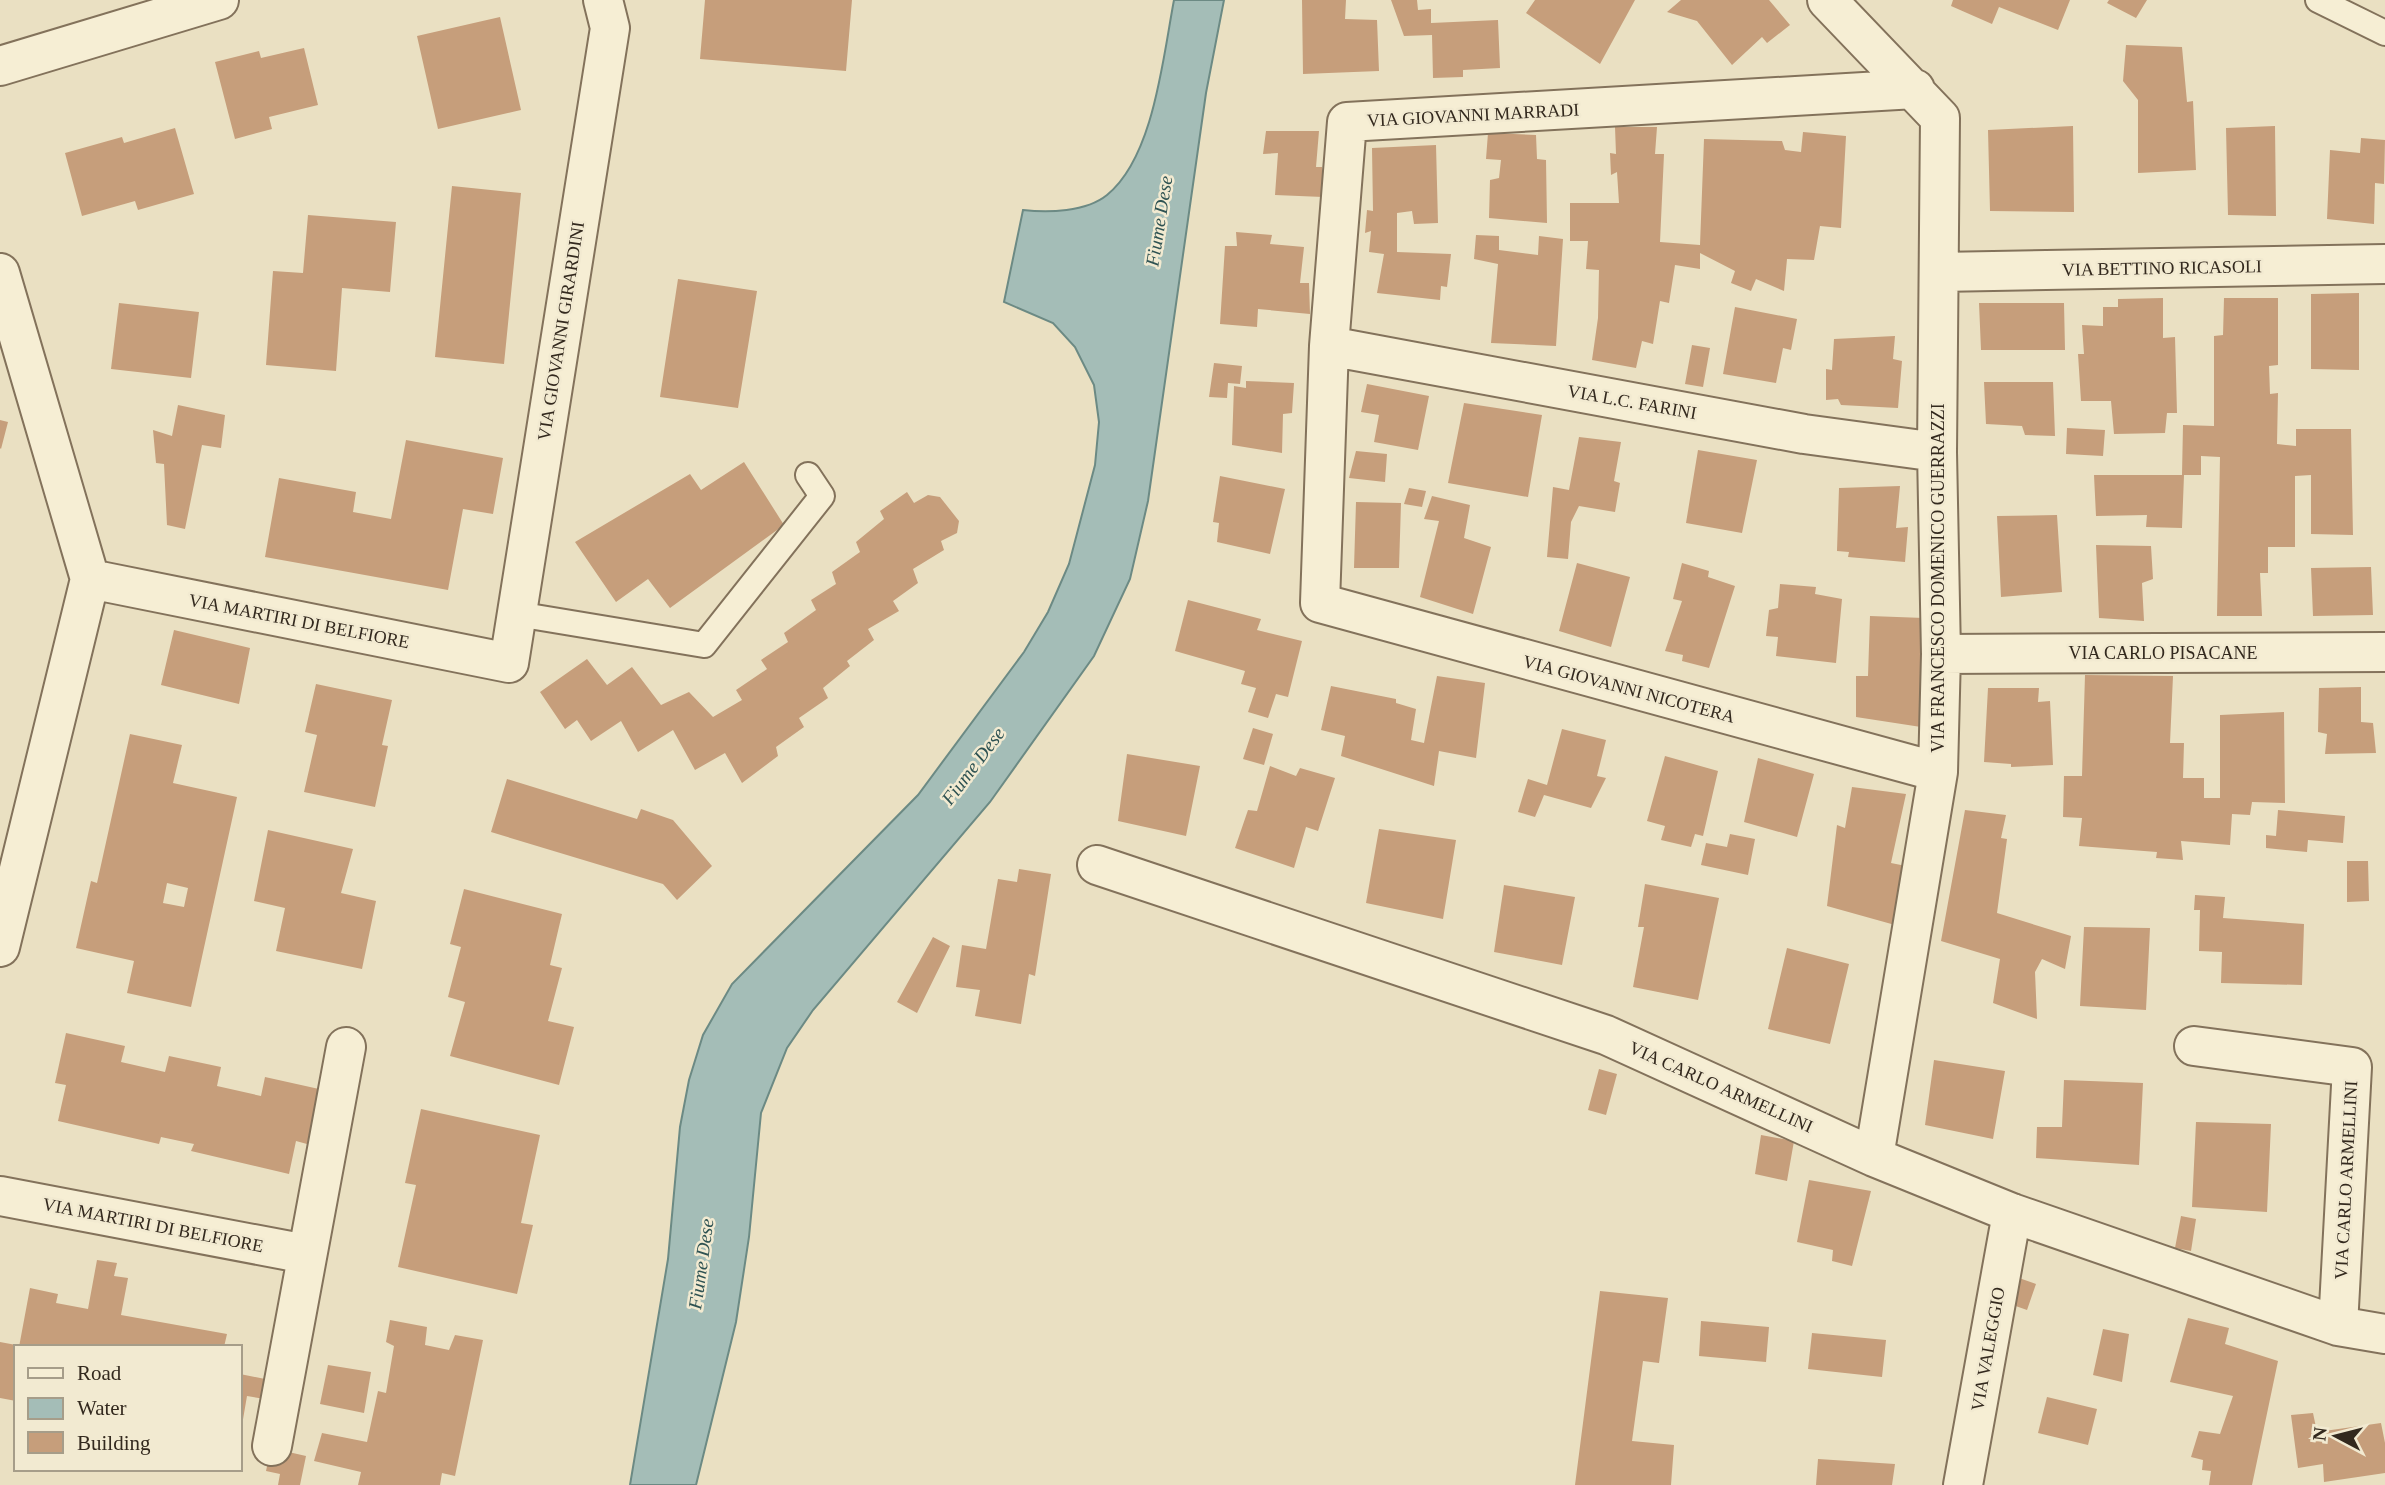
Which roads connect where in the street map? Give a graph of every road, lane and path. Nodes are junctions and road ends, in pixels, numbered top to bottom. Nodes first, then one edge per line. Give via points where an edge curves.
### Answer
1 (219, 0) edge
2 (603, 0) edge
3 (1827, 0) edge
4 (2318, 0) edge
5 (2385, 33) edge
6 (0, 65) edge
7 (1915, 89) junction
8 (2385, 264) edge
9 (1939, 272) junction
10 (0, 273) edge
11 (1329, 346) junction
12 (1937, 452) junction
13 (808, 475) dead end
14 (90, 579) junction
15 (1321, 603) joint
16 (517, 614) junction
17 (2385, 652) edge
18 (1941, 654) junction
19 (509, 663) joint
20 (1938, 772) junction
21 (1097, 865) dead end
22 (0, 947) edge
23 (2194, 1046) dead end
24 (346, 1047) dead end
25 (1874, 1157) junction
26 (0, 1196) edge
27 (2012, 1213) junction
28 (306, 1255) junction
29 (2338, 1326) junction
30 (2385, 1334) edge
31 (272, 1446) dead end
32 (1963, 1485) edge

1 - 6 street
2 - 16 street, VIA GIOVANNI GIRARDINI via 610,28
3 - 7 street
4 - 5 lane
7 - 9 street, VIA FRANCESCO DOMENICO GUERRAZZI via 1940,118
7 - 11 street, VIA GIOVANNI MARRADI via 1347,122
8 - 9 street, VIA BETTINO RICASOLI
9 - 12 street, VIA FRANCESCO DOMENICO GUERRAZZI
10 - 14 street
11 - 12 street, VIA L.C. FARINI via 1804,434
11 - 15 street, VIA GIOVANNI MARRADI
12 - 18 street, VIA FRANCESCO DOMENICO GUERRAZZI
13 - 16 lane via 822,496 704,645
14 - 19 street, VIA MARTIRI DI BELFIORE
14 - 22 street
15 - 20 street, VIA GIOVANNI NICOTERA
16 - 19 street, VIA GIOVANNI GIRARDINI
17 - 18 street, VIA CARLO PISACANE
18 - 20 street, VIA FRANCESCO DOMENICO GUERRAZZI
20 - 25 street, VIA FRANCESCO DOMENICO GUERRAZZI
21 - 25 street, VIA CARLO ARMELLINI via 1606,1035
23 - 29 street, VIA CARLO ARMELLINI via 2352,1068
24 - 28 street
25 - 27 street, VIA CARLO ARMELLINI
26 - 28 street, VIA MARTIRI DI BELFIORE
27 - 29 street, VIA CARLO ARMELLINI
27 - 32 street, VIA VALEGGIO
28 - 31 street
29 - 30 street, VIA CARLO ARMELLINI

